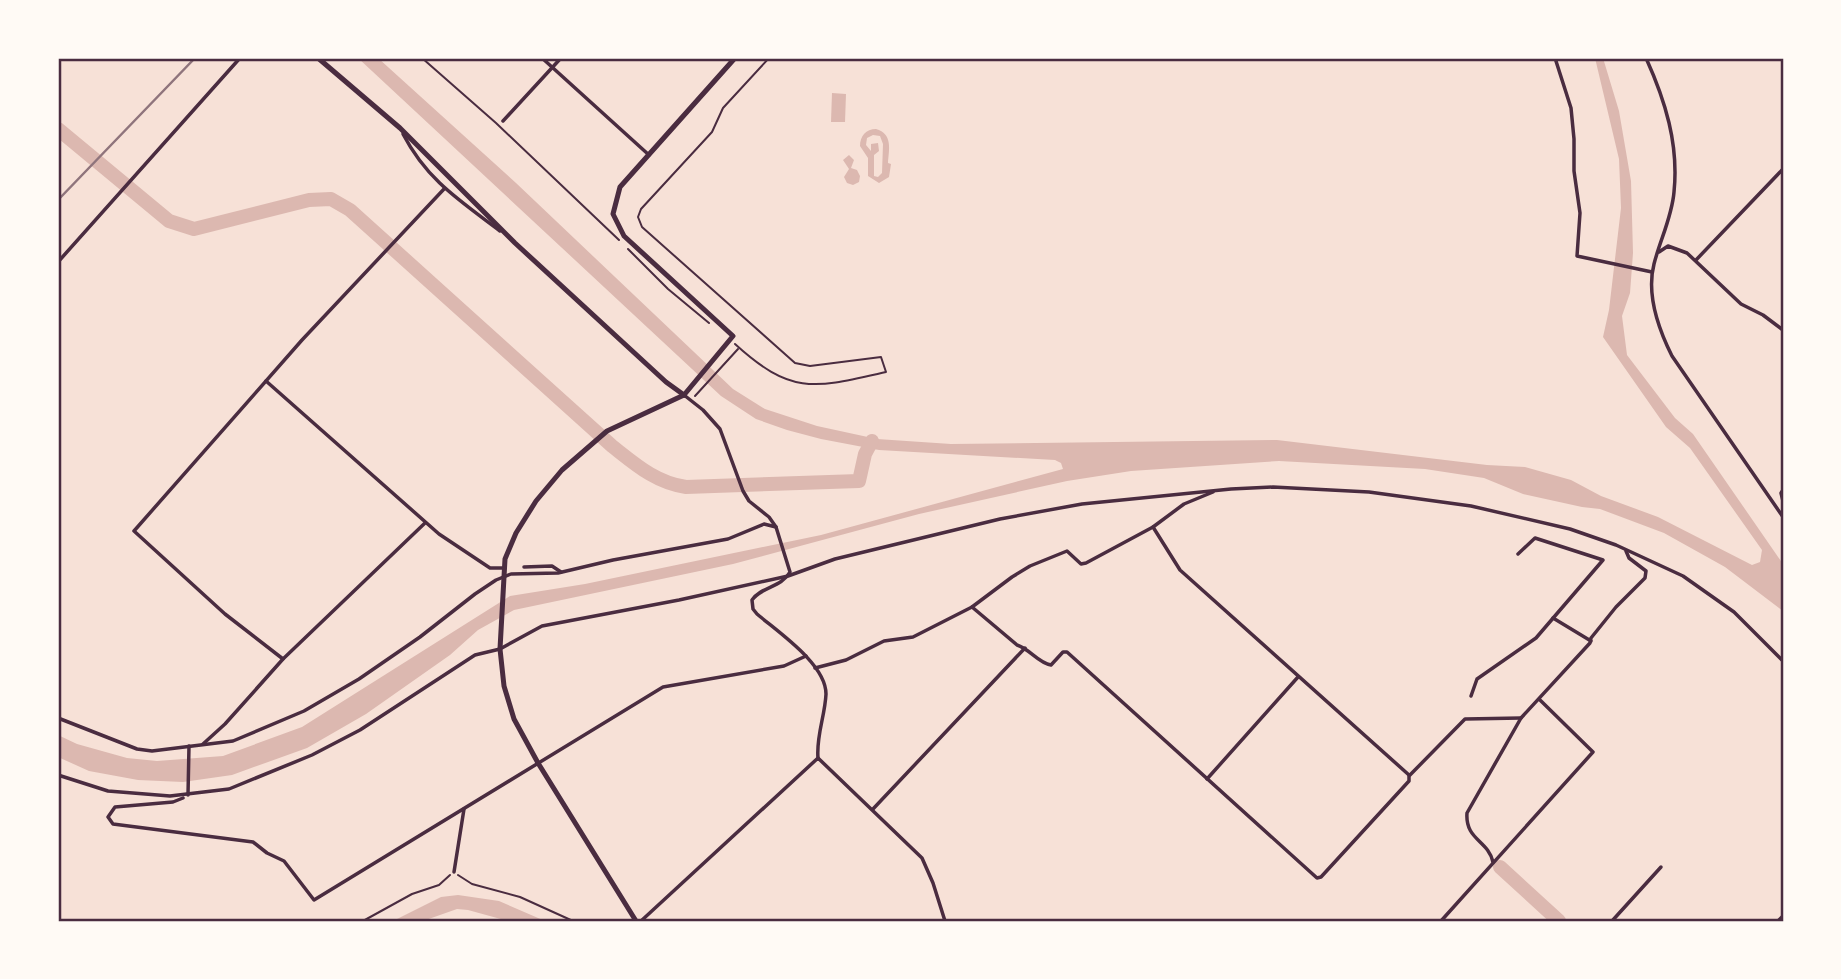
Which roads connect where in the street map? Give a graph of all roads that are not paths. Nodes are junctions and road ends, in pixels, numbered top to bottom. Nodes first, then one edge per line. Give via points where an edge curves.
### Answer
1 (240, 58) edge
2 (318, 58) edge
3 (542, 58) edge
4 (561, 58) edge
5 (735, 58) edge
6 (1555, 58) edge
7 (1646, 58) edge
8 (552, 67) junction
9 (503, 121) dead end
10 (400, 128) junction
11 (649, 155) junction
12 (1783, 169) edge
13 (444, 189) junction
14 (515, 243) junction
15 (1657, 254) junction
16 (1696, 260) junction
17 (58, 262) edge
18 (1650, 272) junction
19 (1783, 330) edge
20 (266, 381) junction
21 (684, 395) junction
22 (1783, 490) edge
23 (1215, 491) junction
24 (1783, 501) edge
25 (1783, 517) edge
26 (425, 523) junction
27 (776, 527) junction
28 (1153, 527) junction
29 (1625, 549) junction
30 (1518, 554) dead end
31 (524, 567) dead end
32 (502, 568) dead end
33 (561, 572) junction
34 (789, 574) junction
35 (503, 579) junction
36 (972, 607) junction
37 (1553, 618) junction
38 (1591, 640) junction
39 (1025, 648) junction
40 (500, 649) junction
41 (806, 656) junction
42 (283, 659) junction
43 (1783, 662) edge
44 (816, 668) junction
45 (1298, 677) junction
46 (1471, 696) dead end
47 (1539, 700) junction
48 (58, 718) edge
49 (1521, 718) junction
50 (201, 746) junction
51 (188, 749) junction
52 (818, 758) junction
53 (538, 763) junction
54 (58, 775) edge
55 (1409, 776) junction
56 (1207, 779) junction
57 (188, 796) junction
58 (464, 809) junction
59 (873, 810) junction
60 (1493, 862) junction
61 (1661, 867) dead end
62 (453, 872) road end
63 (1783, 916) edge
64 (638, 921) edge
65 (945, 921) edge
66 (1441, 921) edge
67 (1612, 921) edge
68 (1778, 921) edge

1 - 17 street
2 - 10 main road
3 - 8 street
4 - 8 street
5 - 11 main road
6 - 18 street via 1572,118 1580,213 1577,256
7 - 15 street via 1661,92 1675,146 1674,192
8 - 9 street
8 - 11 street
10 - 13 street via 415,158
10 - 14 main road
11 - 21 main road via 620,187 613,214 624,236 733,336
12 - 16 street
13 - 14 street
13 - 20 street
14 - 21 main road
15 - 16 street via 1668,246
15 - 18 street
16 - 19 street via 1741,304
18 - 25 street via 1654,309 1672,356
20 - 26 street
20 - 42 street via 134,531 225,614
21 - 27 street via 720,429 743,491
21 - 35 main road via 607,431 562,470 516,533 505,559
22 - 24 street
23 - 28 street via 1184,504
23 - 29 street via 1319,488 1471,506 1570,529
23 - 34 street via 1082,504 1000,519
26 - 32 street via 490,568
26 - 42 street
27 - 33 street via 764,524 728,539
27 - 34 street
28 - 36 street via 1086,563 1081,564 1067,551 1051,556 1012,577
28 - 45 street via 1180,570
29 - 38 street via 1646,571 1645,578
29 - 43 street via 1709,593
30 - 37 street via 1535,538 1604,560
31 - 33 street via 552,566
33 - 35 street via 511,574
34 - 40 street via 542,626
34 - 41 street via 781,584 757,593 753,609
35 - 40 main road
35 - 50 street via 475,594 359,679 304,711 233,741
36 - 39 street
36 - 44 street via 913,637 884,641 846,660
37 - 38 street
37 - 46 street via 1525,646 1481,674
38 - 47 street
39 - 56 street via 1051,665 1067,652
39 - 59 street
40 - 53 main road via 514,719
40 - 57 street via 475,655 360,730 312,755 229,789
41 - 44 street
41 - 53 street via 784,666 663,687
42 - 50 street
44 - 52 street via 826,693
45 - 55 street
45 - 56 street
47 - 49 street
47 - 60 street via 1593,752
48 - 51 street via 137,749
49 - 55 street via 1465,719
49 - 60 street via 1467,813 1470,833 1492,855
50 - 51 street
51 - 57 street
52 - 59 street
52 - 64 street
53 - 58 street
53 - 64 main road
54 - 57 street via 108,791
55 - 56 street via 1317,878
57 - 58 street via 173,802 115,807 108,817 113,824 253,842 284,861 314,900
58 - 62 street
59 - 65 street via 922,858
60 - 66 street
61 - 67 street
63 - 68 street

